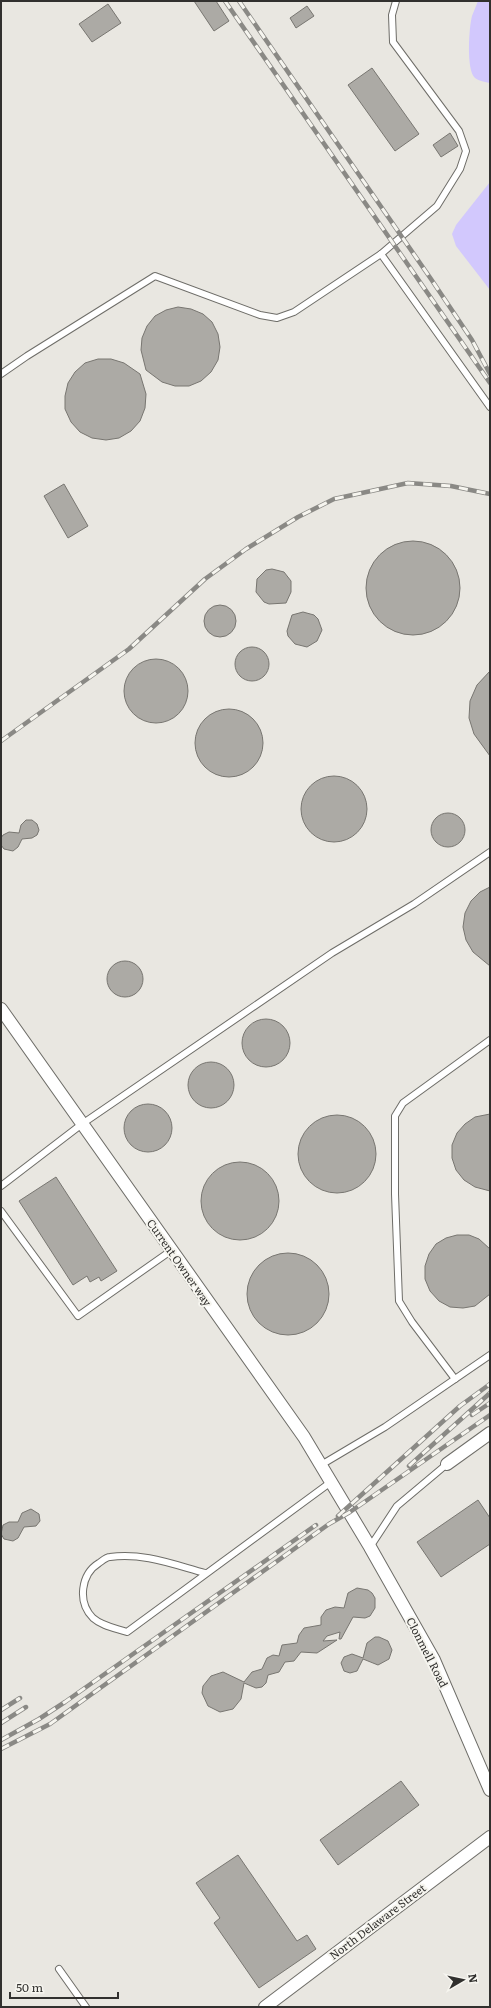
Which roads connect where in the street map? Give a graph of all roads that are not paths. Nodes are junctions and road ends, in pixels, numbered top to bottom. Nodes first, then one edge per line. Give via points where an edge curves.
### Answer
1 (396, 1) edge
2 (381, 254) junction
3 (1, 374) edge
4 (490, 407) edge
5 (490, 852) edge
6 (1, 1009) edge
7 (490, 1040) edge
8 (82, 1124) junction
9 (1, 1186) edge
10 (1, 1211) edge
11 (172, 1250) junction
12 (490, 1355) edge
13 (455, 1379) junction
14 (490, 1433) edge
15 (447, 1464) joint
16 (321, 1465) junction
17 (331, 1482) junction
18 (354, 1519) joint
19 (370, 1547) junction
20 (205, 1573) junction
21 (490, 1790) edge
22 (490, 1836) edge
23 (59, 1969) dead end
24 (86, 2007) edge
25 (265, 2007) edge

1 - 2 lane via 392,15 393,42 459,131 466,151 460,169 437,206
2 - 3 lane via 312,301 294,312 277,318 260,315 155,276
2 - 4 lane
5 - 8 lane via 414,904 332,953
6 - 8 street, Current Owner way
7 - 13 lane via 403,1104 395,1116 399,1301
8 - 9 lane
8 - 11 street, Current Owner way
10 - 11 lane via 78,1316
11 - 16 street, Current Owner way
12 - 13 lane
13 - 16 lane via 385,1428
14 - 15 street
15 - 19 lane via 397,1506
16 - 17 street, Current Owner way
17 - 18 street, Current Owner way
17 - 20 lane
18 - 19 street, Clonmell Road
19 - 21 street, Clonmell Road via 434,1660
20 - 20 lane via 127,1632 101,1624 92,1616 83,1601 83,1586 92,1568 108,1557 143,1557
22 - 25 street, North Delaware Street
23 - 24 lane

